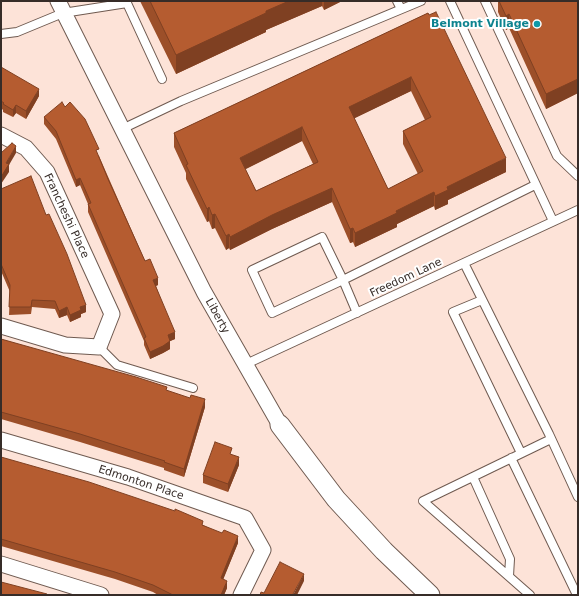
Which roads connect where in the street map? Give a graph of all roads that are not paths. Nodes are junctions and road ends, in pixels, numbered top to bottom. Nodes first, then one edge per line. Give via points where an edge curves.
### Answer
1 (397, 1) edge
2 (421, 1) edge
3 (450, 1) edge
4 (485, 1) edge
5 (126, 2) edge
6 (61, 7) edge
7 (401, 9) junction
8 (1, 34) edge
9 (162, 79) dead end
10 (122, 129) junction
11 (1, 134) edge
12 (578, 176) edge
13 (535, 186) junction
14 (578, 210) edge
15 (553, 221) junction
16 (464, 263) junction
17 (343, 280) junction
18 (482, 300) junction
19 (357, 313) junction
20 (1, 326) edge
21 (99, 346) junction
22 (244, 365) junction
23 (193, 388) dead end
24 (280, 425) joint
25 (551, 439) junction
26 (1, 440) edge
27 (521, 453) junction
28 (511, 458) junction
29 (473, 477) junction
30 (578, 497) edge
31 (1, 564) edge
32 (508, 576) junction
33 (101, 595) edge
34 (241, 595) edge
35 (430, 595) edge
36 (530, 595) edge
37 (577, 595) edge

1 - 7 lane
2 - 7 lane
3 - 13 lane
4 - 12 lane via 557,156
5 - 6 lane
5 - 9 lane
6 - 8 lane via 17,32
6 - 10 street, Liberty
7 - 10 lane via 181,100
10 - 22 street, Liberty via 204,292
11 - 21 street, Francheshi Place via 26,148 47,172 112,314
13 - 15 lane
13 - 17 lane
14 - 15 lane, Freedom Lane
15 - 16 lane, Freedom Lane
16 - 18 lane
16 - 19 lane, Freedom Lane
17 - 17 lane via 272,313 252,270 322,237
17 - 19 lane
18 - 25 lane
18 - 27 lane via 453,312
19 - 22 lane, Freedom Lane
20 - 21 street via 65,345
21 - 23 lane via 117,365
22 - 24 street, Liberty
24 - 35 street, Liberty via 336,499 384,551
25 - 27 lane
25 - 30 lane
26 - 34 street, Edmonton Place via 128,477 245,518 263,550
27 - 28 lane
28 - 29 lane
28 - 37 lane
29 - 32 lane via 510,559
29 - 32 lane via 423,501
31 - 33 street
32 - 36 lane

